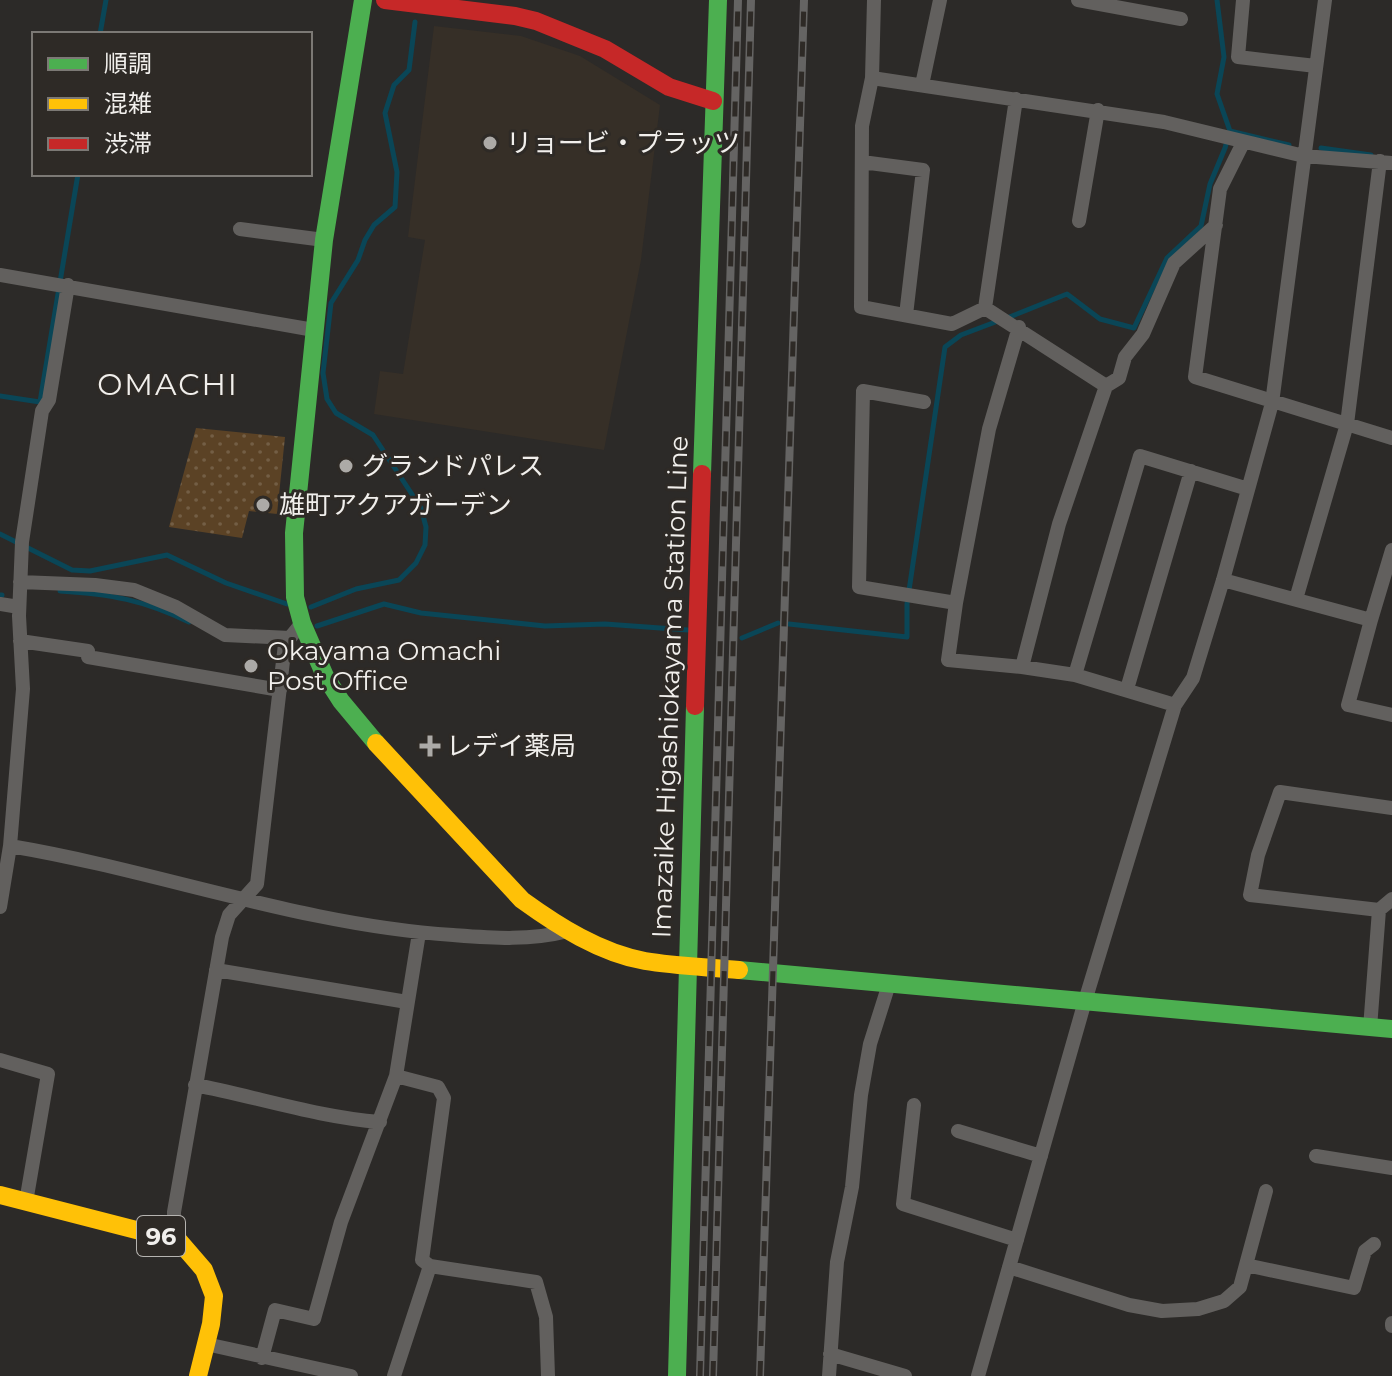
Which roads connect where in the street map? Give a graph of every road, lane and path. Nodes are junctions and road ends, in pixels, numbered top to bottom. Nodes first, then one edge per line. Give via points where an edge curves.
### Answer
1 (363, 0) edge
2 (385, 0) edge
3 (718, 0) edge
4 (874, 0) edge
5 (940, 0) edge
6 (1078, 0) edge
7 (1243, 0) edge
8 (1325, 0) edge
9 (1181, 19) dead end
10 (1316, 66) junction
11 (872, 78) junction
12 (922, 85) junction
13 (1016, 99) junction
14 (713, 101) junction
15 (1098, 110) junction
16 (1233, 140) junction
17 (1304, 156) junction
18 (862, 162) junction
19 (1386, 162) edge
20 (1079, 221) dead end
21 (1216, 225) junction
22 (240, 229) dead end
23 (324, 240) junction
24 (0, 275) edge
25 (63, 285) junction
26 (985, 308) junction
27 (906, 315) junction
28 (1009, 322) junction
29 (314, 330) junction
30 (1106, 386) junction
31 (924, 402) dead end
32 (1272, 403) junction
33 (1347, 424) junction
34 (1392, 438) edge
35 (1191, 471) junction
36 (1248, 489) junction
37 (1392, 550) edge
38 (1223, 580) junction
39 (20, 582) junction
40 (1296, 599) junction
41 (956, 603) junction
42 (0, 604) edge
43 (19, 607) junction
44 (1371, 620) junction
45 (296, 631) junction
46 (20, 641) junction
47 (1022, 667) junction
48 (1075, 675) junction
49 (1127, 689) junction
50 (280, 690) junction
51 (1175, 705) junction
52 (1392, 715) edge
53 (1392, 808) edge
54 (10, 846) junction
55 (1392, 899) edge
56 (242, 900) junction
57 (0, 907) edge
58 (1379, 910) junction
59 (568, 931) junction
60 (419, 933) junction
61 (688, 965) junction
62 (216, 970) junction
63 (889, 984) junction
64 (1085, 1001) junction
65 (407, 1002) junction
66 (1370, 1028) junction
67 (1392, 1029) edge
68 (0, 1060) edge
69 (396, 1076) junction
70 (195, 1085) junction
71 (914, 1105) dead end
72 (380, 1122) junction
73 (958, 1131) dead end
74 (1041, 1156) junction
75 (1316, 1156) dead end
76 (1392, 1168) edge
77 (1266, 1191) dead end
78 (0, 1195) edge
79 (26, 1202) junction
80 (1017, 1240) junction
81 (179, 1241) junction
82 (1374, 1244) dead end
83 (1246, 1265) junction
84 (430, 1266) junction
85 (1009, 1267) junction
86 (206, 1344) junction
87 (830, 1354) junction
88 (262, 1358) junction
89 (198, 1376) edge
90 (351, 1376) edge
91 (394, 1376) edge
92 (548, 1376) edge
93 (677, 1376) edge
94 (829, 1376) edge
95 (905, 1376) edge
96 (978, 1376) edge

1 - 23 street
2 - 14 street via 536,21 605,49 669,87
3 - 14 street, Imazaike Higashiokayama Station Line
4 - 11 street
5 - 12 street
6 - 9 street
7 - 10 street via 1238,57
8 - 10 street
10 - 17 street
11 - 12 street
11 - 18 street via 862,126
12 - 13 street
13 - 15 street
13 - 26 street
14 - 61 street, Imazaike Higashiokayama Station Line
15 - 16 street
15 - 20 street
16 - 17 street
16 - 21 street
17 - 19 street
17 - 32 street
18 - 27 street via 861,307
18 - 27 street via 923,170
19 - 33 street
21 - 30 street via 1174,263 1119,378
21 - 32 street via 1195,377
22 - 23 street
23 - 29 street
24 - 25 street
25 - 29 street
25 - 39 street
26 - 27 street via 952,324
26 - 28 street
28 - 30 street
28 - 41 street
29 - 45 street via 294,533
30 - 47 street via 1059,524
31 - 41 street via 863,391 859,587
32 - 33 street
32 - 36 street
33 - 34 street
33 - 40 street
35 - 36 street
35 - 48 street via 1140,456
35 - 49 street
36 - 38 street
37 - 44 street
38 - 40 street
38 - 51 street via 1193,678
39 - 43 street
39 - 45 street via 134,590 225,635
40 - 44 street
41 - 47 street via 948,660
42 - 43 street
43 - 46 street
44 - 52 street via 1348,705
45 - 50 street via 285,644
45 - 59 street via 341,701 393,763 522,900
46 - 50 street
46 - 54 street via 23,689
47 - 48 street
48 - 49 street
49 - 51 street
50 - 56 street via 257,884
51 - 64 street
53 - 58 street via 1280,792 1250,895
54 - 56 street
54 - 57 street
55 - 58 street
56 - 60 street
56 - 62 street via 229,915
58 - 66 street
59 - 60 street via 514,939
59 - 61 street via 622,955
60 - 65 street
61 - 63 street
61 - 93 street, Imazaike Higashiokayama Station Line
62 - 65 street
62 - 70 street
63 - 64 street
63 - 87 street via 861,1095
64 - 66 street
64 - 74 street
65 - 69 street
66 - 67 street
68 - 79 street via 48,1074
69 - 72 street
69 - 84 street via 438,1087 444,1098 422,1260
70 - 72 street via 296,1110
70 - 81 street via 174,1212
71 - 80 street via 903,1204
72 - 88 street via 341,1222 314,1319 275,1310
73 - 74 street
74 - 80 street
75 - 76 street
77 - 83 street
78 - 79 street, 96
79 - 81 street, 96
80 - 85 street
81 - 86 street, 96 via 204,1270 214,1296
82 - 83 street via 1365,1251 1354,1288
83 - 85 street via 1240,1287 1224,1301 1162,1311
84 - 91 street
84 - 92 street via 536,1282 546,1317
85 - 96 street
86 - 88 street
86 - 89 street, 96
87 - 94 street
87 - 95 street
88 - 90 street

